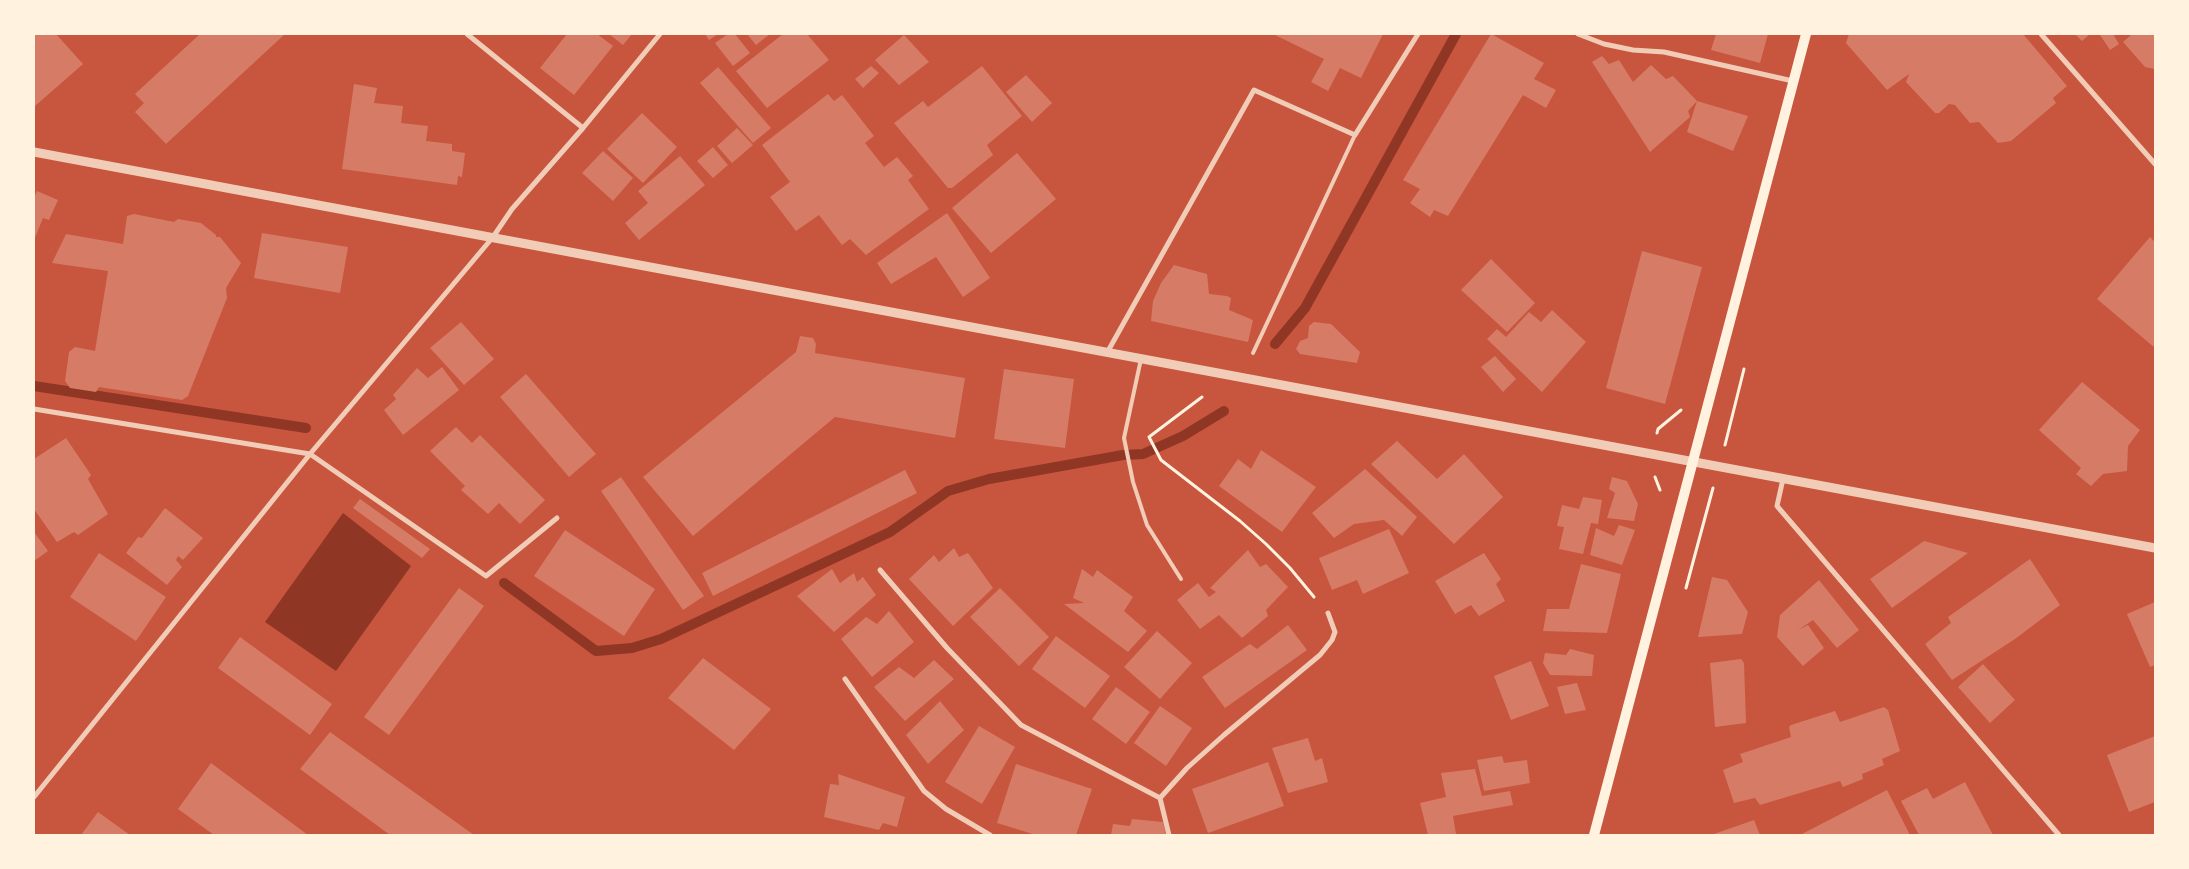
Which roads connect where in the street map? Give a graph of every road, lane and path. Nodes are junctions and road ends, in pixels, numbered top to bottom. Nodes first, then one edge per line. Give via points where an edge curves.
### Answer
1 (466, 34) edge
2 (660, 34) edge
3 (1418, 34) edge
4 (1578, 34) edge
5 (1806, 34) edge
6 (2042, 34) edge
7 (1793, 82) junction
8 (583, 128) junction
9 (1355, 135) junction
10 (34, 152) edge
11 (2155, 164) edge
12 (493, 237) junction
13 (1108, 351) junction
14 (1253, 354) dead end
15 (1141, 358) junction
16 (1202, 397) dead end
17 (34, 409) edge
18 (310, 454) junction
19 (1693, 461) junction
20 (1783, 480) junction
21 (557, 518) dead end
22 (2155, 548) edge
23 (880, 570) dead end
24 (1181, 579) dead end
25 (1328, 613) joint
26 (845, 679) dead end
27 (34, 797) edge
28 (1160, 798) junction
29 (990, 835) edge
30 (1169, 835) edge
31 (1594, 835) edge
32 (2059, 835) edge

1 - 8 street
2 - 8 street
3 - 9 street
4 - 7 street via 1604,44 1664,52
5 - 7 main road
6 - 11 street
7 - 19 main road
8 - 12 street via 512,209
9 - 13 street via 1254,90
9 - 14 lane
10 - 12 street
12 - 13 street
12 - 18 street
13 - 15 street
15 - 19 street
15 - 24 lane via 1124,438 1133,482 1147,525
16 - 25 path via 1149,437 1161,460 1266,544
17 - 18 street
18 - 21 street via 486,576
18 - 27 street
19 - 20 street
19 - 31 main road
20 - 22 street
20 - 32 street via 1777,506
23 - 28 street via 947,648 1021,725
25 - 28 street via 1335,632 1320,655 1186,768
26 - 29 street via 924,791 946,809
28 - 30 street

